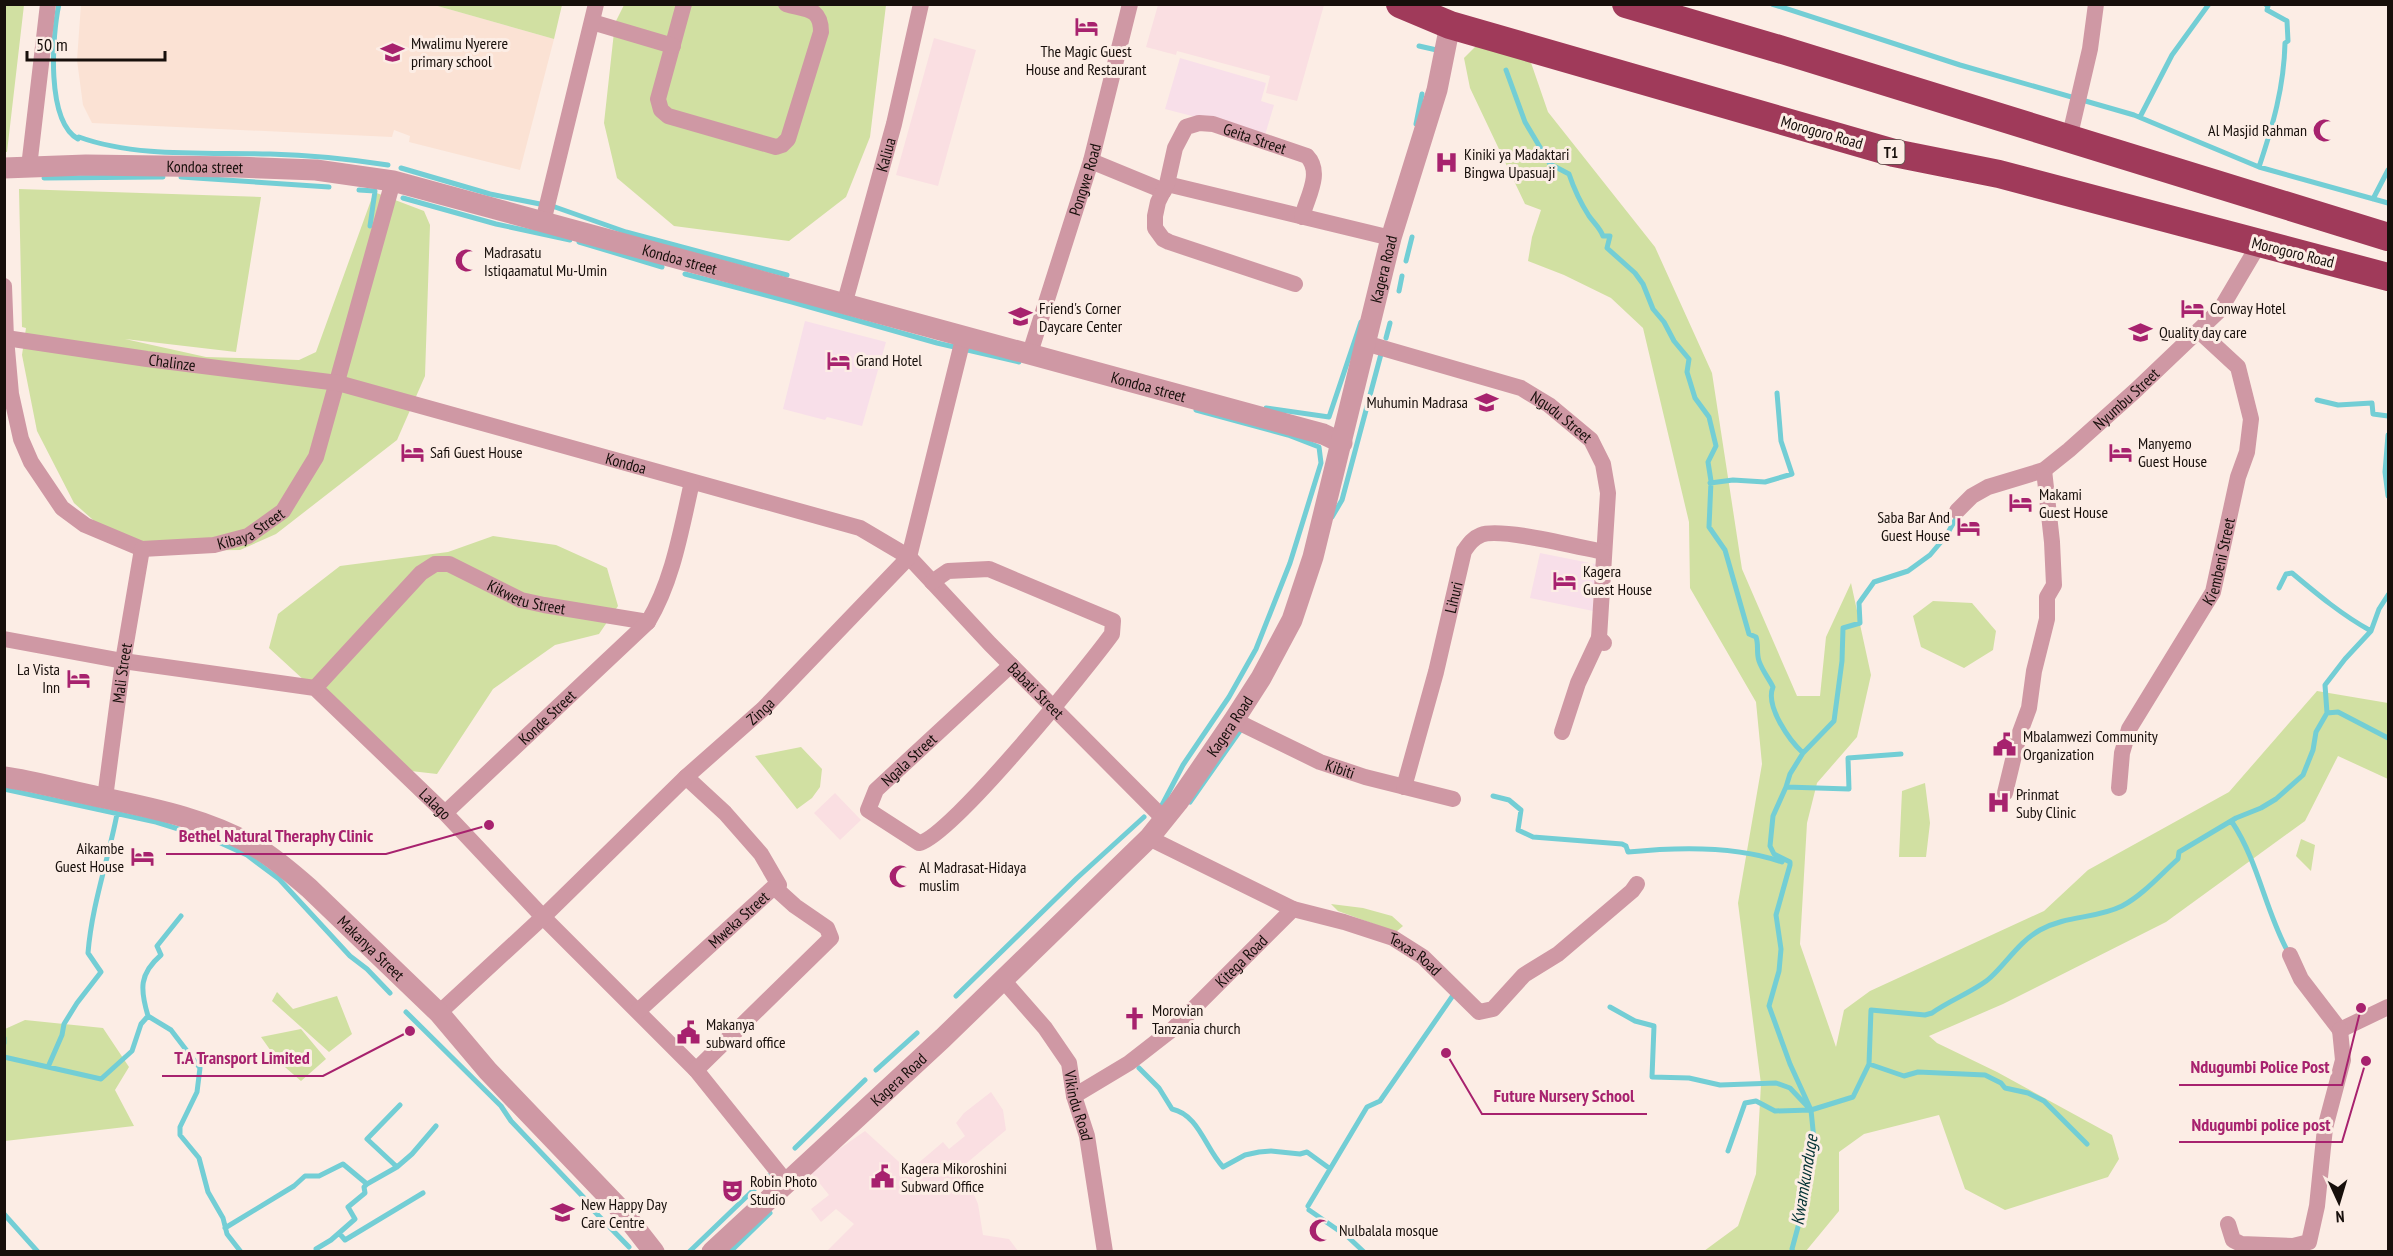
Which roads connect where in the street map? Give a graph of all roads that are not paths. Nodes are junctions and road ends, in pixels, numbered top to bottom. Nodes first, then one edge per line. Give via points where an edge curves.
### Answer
1 (48, 4) edge
2 (596, 4) edge
3 (684, 4) edge
4 (786, 4) edge
5 (921, 4) edge
6 (1130, 4) edge
7 (1400, 4) edge
8 (1626, 4) edge
9 (2096, 4) edge
10 (1680, 12) edge
11 (592, 22) junction
12 (1450, 25) junction
13 (673, 46) junction
14 (2069, 139) junction
15 (1091, 161) junction
16 (28, 167) junction
17 (4, 168) edge
18 (393, 181) junction
19 (1167, 182) junction
20 (1302, 217) junction
21 (543, 222) junction
22 (2388, 237) edge
23 (1391, 238) junction
24 (2259, 244) junction
25 (2388, 277) edge
26 (1295, 284) dead end
27 (4, 286) edge
28 (844, 304) junction
29 (5, 328) edge
30 (2199, 331) junction
31 (964, 335) junction
32 (1365, 343) junction
33 (1030, 353) junction
34 (338, 382) junction
35 (1342, 443) junction
36 (2044, 470) junction
37 (692, 483) junction
38 (1957, 511) dead end
39 (142, 549) junction
40 (1603, 552) junction
41 (909, 556) junction
42 (933, 582) junction
43 (648, 622) junction
44 (4, 639) edge
45 (123, 660) junction
46 (1011, 665) junction
47 (315, 688) junction
48 (1053, 709) junction
49 (1234, 720) junction
50 (1562, 732) dead end
51 (4, 777) edge
52 (686, 777) junction
53 (1404, 787) junction
54 (2119, 788) dead end
55 (2005, 793) dead end
56 (105, 798) junction
57 (1453, 799) dead end
58 (445, 813) junction
59 (1165, 820) junction
60 (1149, 838) junction
61 (1637, 884) dead end
62 (777, 889) junction
63 (1293, 909) junction
64 (543, 917) junction
65 (2290, 955) dead end
66 (1003, 980) junction
67 (2388, 1007) edge
68 (638, 1011) junction
69 (439, 1013) junction
70 (2340, 1030) junction
71 (696, 1070) junction
72 (1074, 1096) junction
73 (787, 1183) junction
74 (2228, 1224) dead end
75 (654, 1251) edge
76 (712, 1251) edge
77 (1105, 1251) edge

1 - 16 street
2 - 11 street
3 - 13 street
4 - 13 street via 815,12 821,19 821,32 788,139 782,145 766,145 668,116 661,110 658,99
5 - 28 street, Kaliua via 894,124
6 - 15 street, Pongwe Road
7 - 12 highway, Morogoro Road / T1
8 - 10 highway
9 - 14 street
10 - 14 highway
11 - 13 street
11 - 21 street
12 - 23 street, Kagera Road via 1437,90
12 - 24 highway, Morogoro Road / T1 via 1894,153 1999,174
14 - 22 highway
15 - 19 street
15 - 33 street, Pongwe Road
16 - 17 street, Kondoa street
16 - 18 street, Kondoa street via 236,166 316,170
18 - 21 street, Kondoa street
18 - 34 street, Kibaya Street
19 - 20 street
19 - 20 street, Geita Street via 1175,148 1186,127 1214,124 1307,156 1315,174
19 - 26 street via 1155,216 1155,228 1163,239
20 - 23 street
21 - 28 street, Kondoa street
23 - 32 street, Kagera Road
24 - 25 highway, Morogoro Road / T1
24 - 30 street, Nyumbu Street via 2227,300
27 - 29 street, Kibaya Street
28 - 31 street, Kondoa street
29 - 34 street, Chalinze via 147,359
29 - 39 street, Kibaya Street via 11,394 21,439 31,462 62,508 85,525
30 - 36 street, Nyumbu Street
30 - 54 street, Kiembeni Street via 2238,367 2251,419 2247,452 2213,592 2130,729 2122,753
31 - 33 street, Kondoa street
31 - 41 street, Zinga
32 - 35 street, Kagera Road
32 - 40 street, Ngudu Street via 1521,387 1575,425 1591,441 1603,464 1608,493
33 - 35 street, Kondoa street via 1323,434
34 - 37 street, Kondoa
34 - 39 street, Kibaya Street via 316,457 283,511 248,536 214,545
35 - 49 street, Kagera Road via 1313,557 1292,620
36 - 38 street, Nyumbu Street via 1988,487
36 - 55 street via 2054,585 2047,597 2047,619 2029,708
37 - 41 street, Kondoa via 860,528
37 - 43 street via 668,579
39 - 45 street, Mali Street
40 - 50 street, Ngudu Street via 1602,640 1578,683
40 - 53 street, Lihuri via 1502,533 1483,534 1473,540 1464,551
41 - 42 street, Babati Street
41 - 52 street, Zinga via 763,709
42 - 46 street, Babati Street
42 - 48 street via 948,571 989,569 1113,621 1112,634
43 - 47 street, Kikwetu Street via 521,600 449,564 435,564 421,573
43 - 58 street, Konde Street
44 - 45 street
45 - 47 street
45 - 56 street, Mali Street
46 - 48 street, Babati Street
46 - 48 street, Ngala Street via 876,790 868,810 915,841 926,842 956,815
47 - 58 street, Lalago
48 - 59 street, Babati Street
49 - 53 street, Kibiti via 1320,762
49 - 59 street, Kagera Road
51 - 56 street, Makanya Street
52 - 62 street via 761,854 779,885
52 - 64 street, Zinga
53 - 57 street, Kibiti
56 - 69 street, Makanya Street via 185,817 259,849 310,889
58 - 64 street, Lalago
59 - 60 street, Kagera Road
60 - 63 street, Texas Road
60 - 66 street, Kagera Road
61 - 63 street, Texas Road via 1558,954 1524,975 1486,1012 1479,1012 1423,957 1393,938
62 - 68 street, Mweka Street via 765,893
62 - 71 street, Mweka Street via 827,928 831,938
63 - 72 street, Kitega Road via 1174,1028 1129,1063
64 - 68 street, Lalago
64 - 69 street, Zinga
65 - 70 street via 2301,979
66 - 72 street, Vikindu Road via 1069,1063
66 - 73 street, Kagera Road
67 - 70 street
68 - 71 street, Lalago
69 - 75 street, Makanya Street via 488,1071 622,1211
70 - 74 street via 2343,1060 2325,1128 2309,1242 2293,1246 2241,1244 2233,1240
71 - 73 street, Lalago
72 - 77 street, Vikindu Road via 1087,1136
73 - 76 street, Kagera Road

